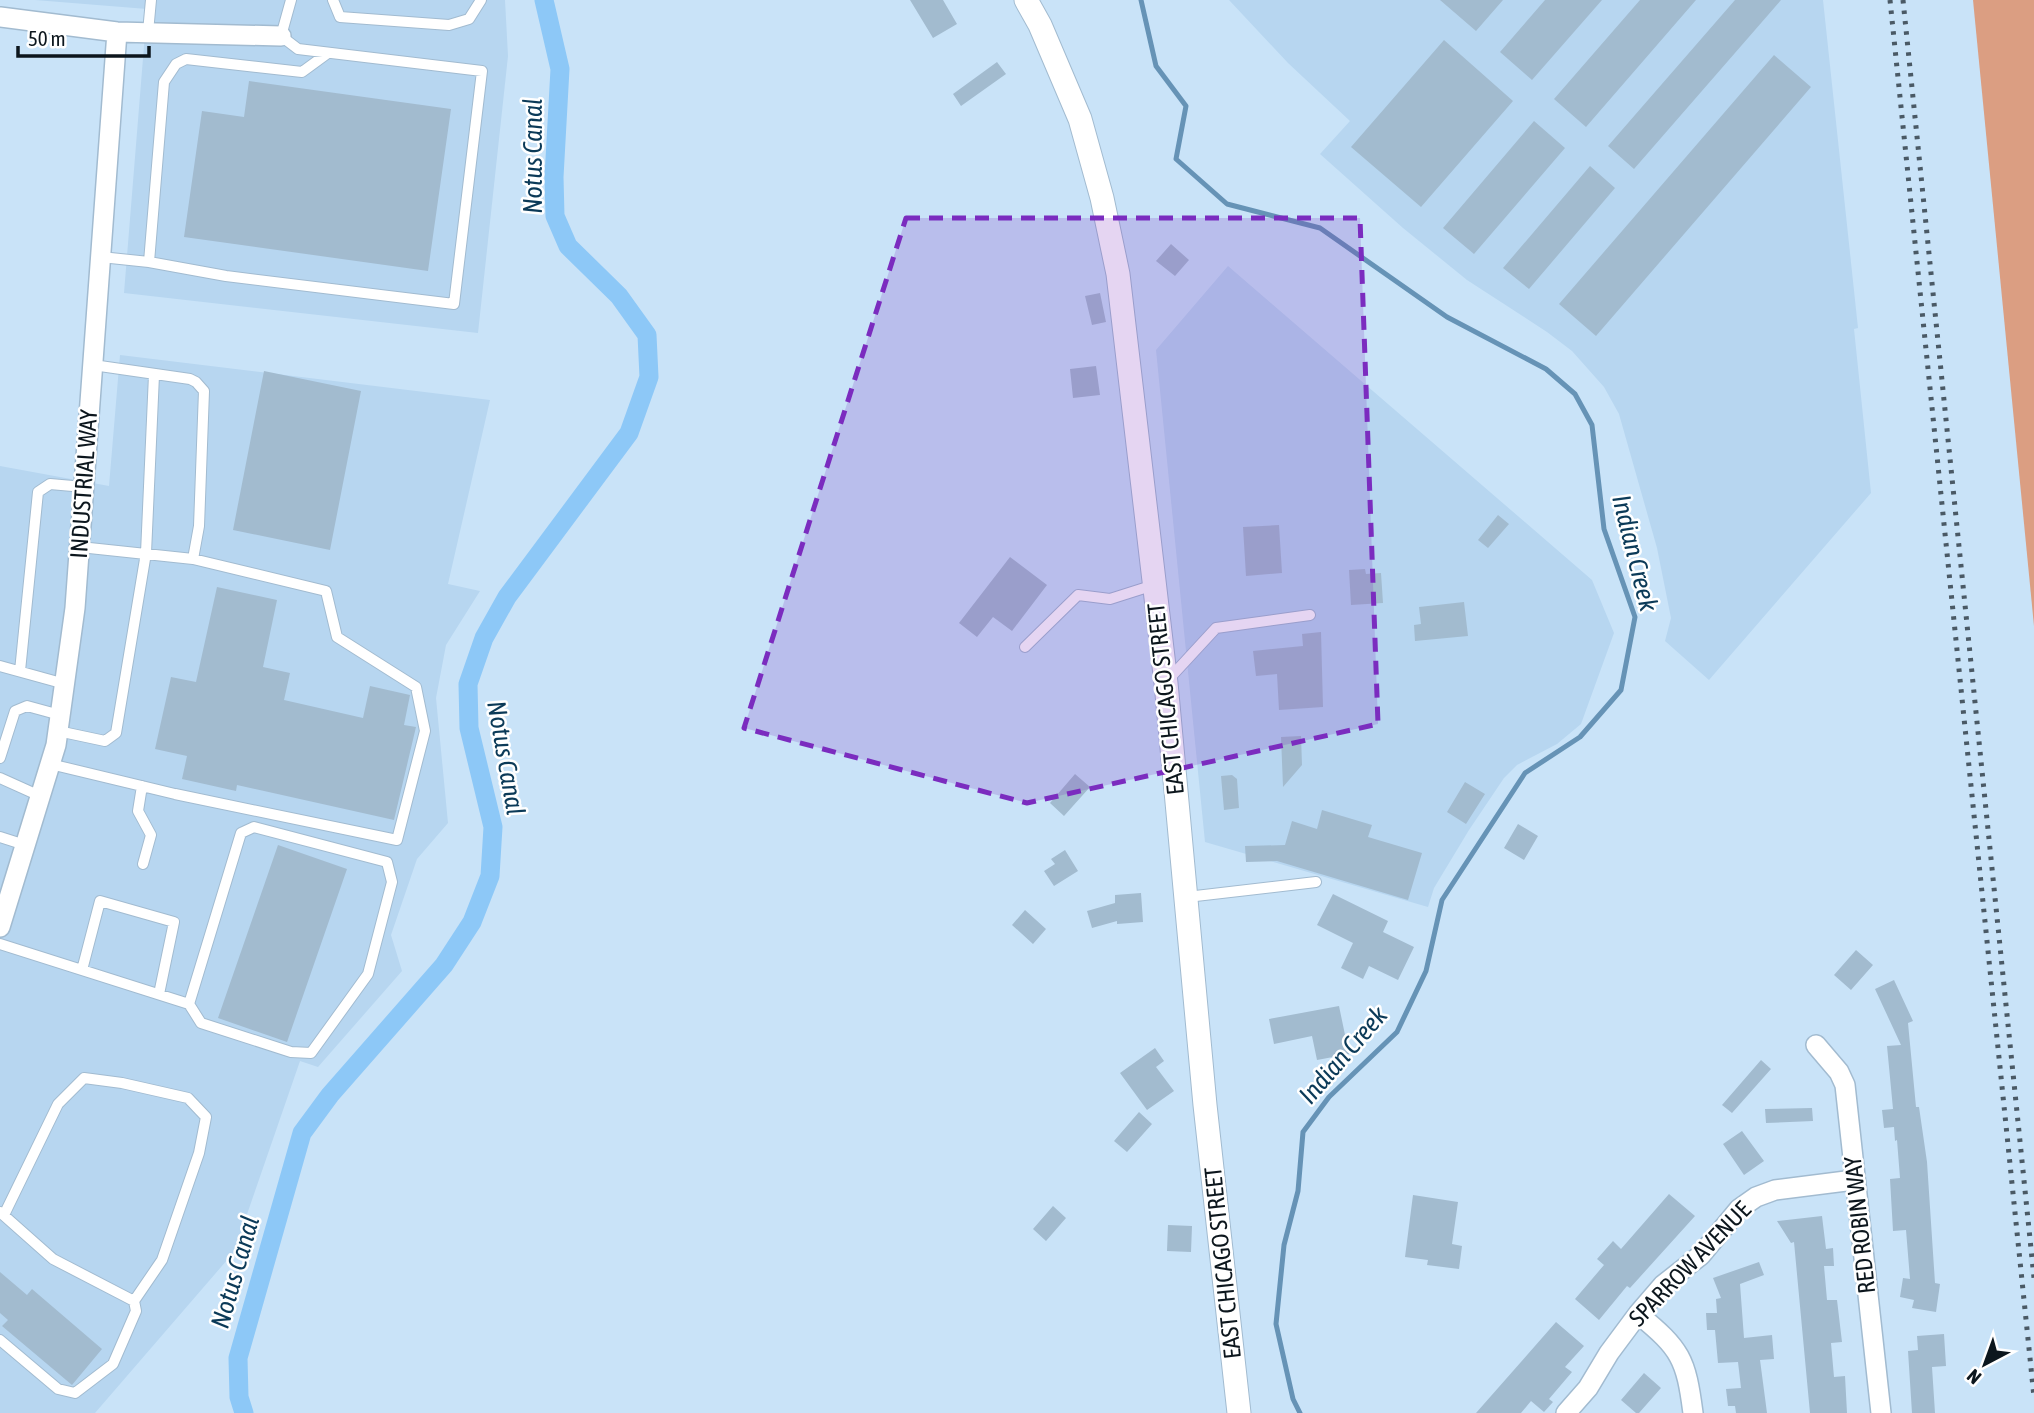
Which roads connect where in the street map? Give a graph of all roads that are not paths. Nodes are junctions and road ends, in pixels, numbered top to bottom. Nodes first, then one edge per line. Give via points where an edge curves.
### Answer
1 (151, 0) edge
2 (291, 0) edge
3 (333, 0) edge
4 (481, 0) edge
5 (1027, 0) edge
6 (0, 17) edge
7 (117, 32) junction
8 (148, 32) junction
9 (281, 36) junction
10 (328, 53) junction
11 (100, 257) junction
12 (149, 262) junction
13 (93, 365) junction
14 (154, 374) junction
15 (84, 487) junction
16 (80, 547) junction
17 (146, 553) junction
18 (193, 559) junction
19 (1154, 585) junction
20 (1310, 615) dead end
21 (1025, 647) dead end
22 (0, 666) edge
23 (20, 671) junction
24 (1166, 682) junction
25 (65, 684) junction
26 (59, 723) junction
27 (0, 758) edge
28 (50, 764) junction
29 (0, 778) edge
30 (142, 786) junction
31 (40, 796) junction
32 (0, 837) edge
33 (25, 845) junction
34 (143, 864) dead end
35 (1316, 882) dead end
36 (1186, 897) junction
37 (0, 927) edge
38 (0, 944) edge
39 (82, 970) junction
40 (159, 994) junction
41 (189, 1004) junction
42 (1816, 1045) dead end
43 (1854, 1181) junction
44 (2, 1213) edge
45 (134, 1301) junction
46 (1639, 1314) junction
47 (0, 1340) edge
48 (1239, 1413) edge
49 (1566, 1413) edge
50 (1693, 1413) edge
51 (1881, 1413) edge

1 - 8 lane
2 - 9 lane
3 - 4 lane via 340,17 449,25 469,19
5 - 19 street, EAST CHICAGO STREET via 1080,119 1102,198 1118,274
6 - 7 street
7 - 8 street
7 - 11 street, INDUSTRIAL WAY
8 - 9 street
9 - 10 lane via 298,49
10 - 12 lane via 302,72 186,59 176,64 164,82
10 - 12 lane via 482,71 454,304
11 - 12 lane
11 - 13 street, INDUSTRIAL WAY
13 - 14 lane
13 - 15 street, INDUSTRIAL WAY
14 - 17 lane
14 - 18 lane via 190,379 204,391 199,526
15 - 16 street, INDUSTRIAL WAY
15 - 23 lane via 50,484 38,492
16 - 17 lane
16 - 25 street, INDUSTRIAL WAY
17 - 18 lane
17 - 26 lane via 116,733 104,741
18 - 30 lane via 326,591 337,637 416,687 425,731 397,840
19 - 21 lane via 1110,599 1078,595
19 - 24 street, EAST CHICAGO STREET
20 - 24 lane via 1216,628
22 - 23 lane
23 - 25 lane
24 - 36 street, EAST CHICAGO STREET
25 - 26 street, INDUSTRIAL WAY
26 - 27 lane via 27,706 15,711
26 - 28 street, INDUSTRIAL WAY
28 - 30 lane
28 - 31 street, INDUSTRIAL WAY
29 - 31 lane
30 - 34 lane via 138,811 151,835
31 - 33 street, INDUSTRIAL WAY
32 - 33 lane
33 - 37 street, INDUSTRIAL WAY
35 - 36 lane
36 - 48 street, EAST CHICAGO STREET
38 - 39 lane
39 - 40 lane
39 - 40 lane via 100,901 174,922
40 - 41 lane
41 - 41 lane via 241,832 254,827 387,862 392,882 368,974 311,1053 291,1052 201,1023
42 - 43 street, RED ROBIN WAY via 1845,1085
43 - 46 street, SPARROW AVENUE via 1775,1190 1756,1197 1739,1209 1701,1255 1663,1285
43 - 51 street, RED ROBIN WAY
44 - 45 lane via 53,1259
44 - 45 lane via 58,1104 84,1079 188,1098 206,1117 199,1153 162,1260
45 - 47 lane via 136,1311 113,1364 75,1393 58,1389
46 - 49 street, SPARROW AVENUE
46 - 50 street via 1681,1356

